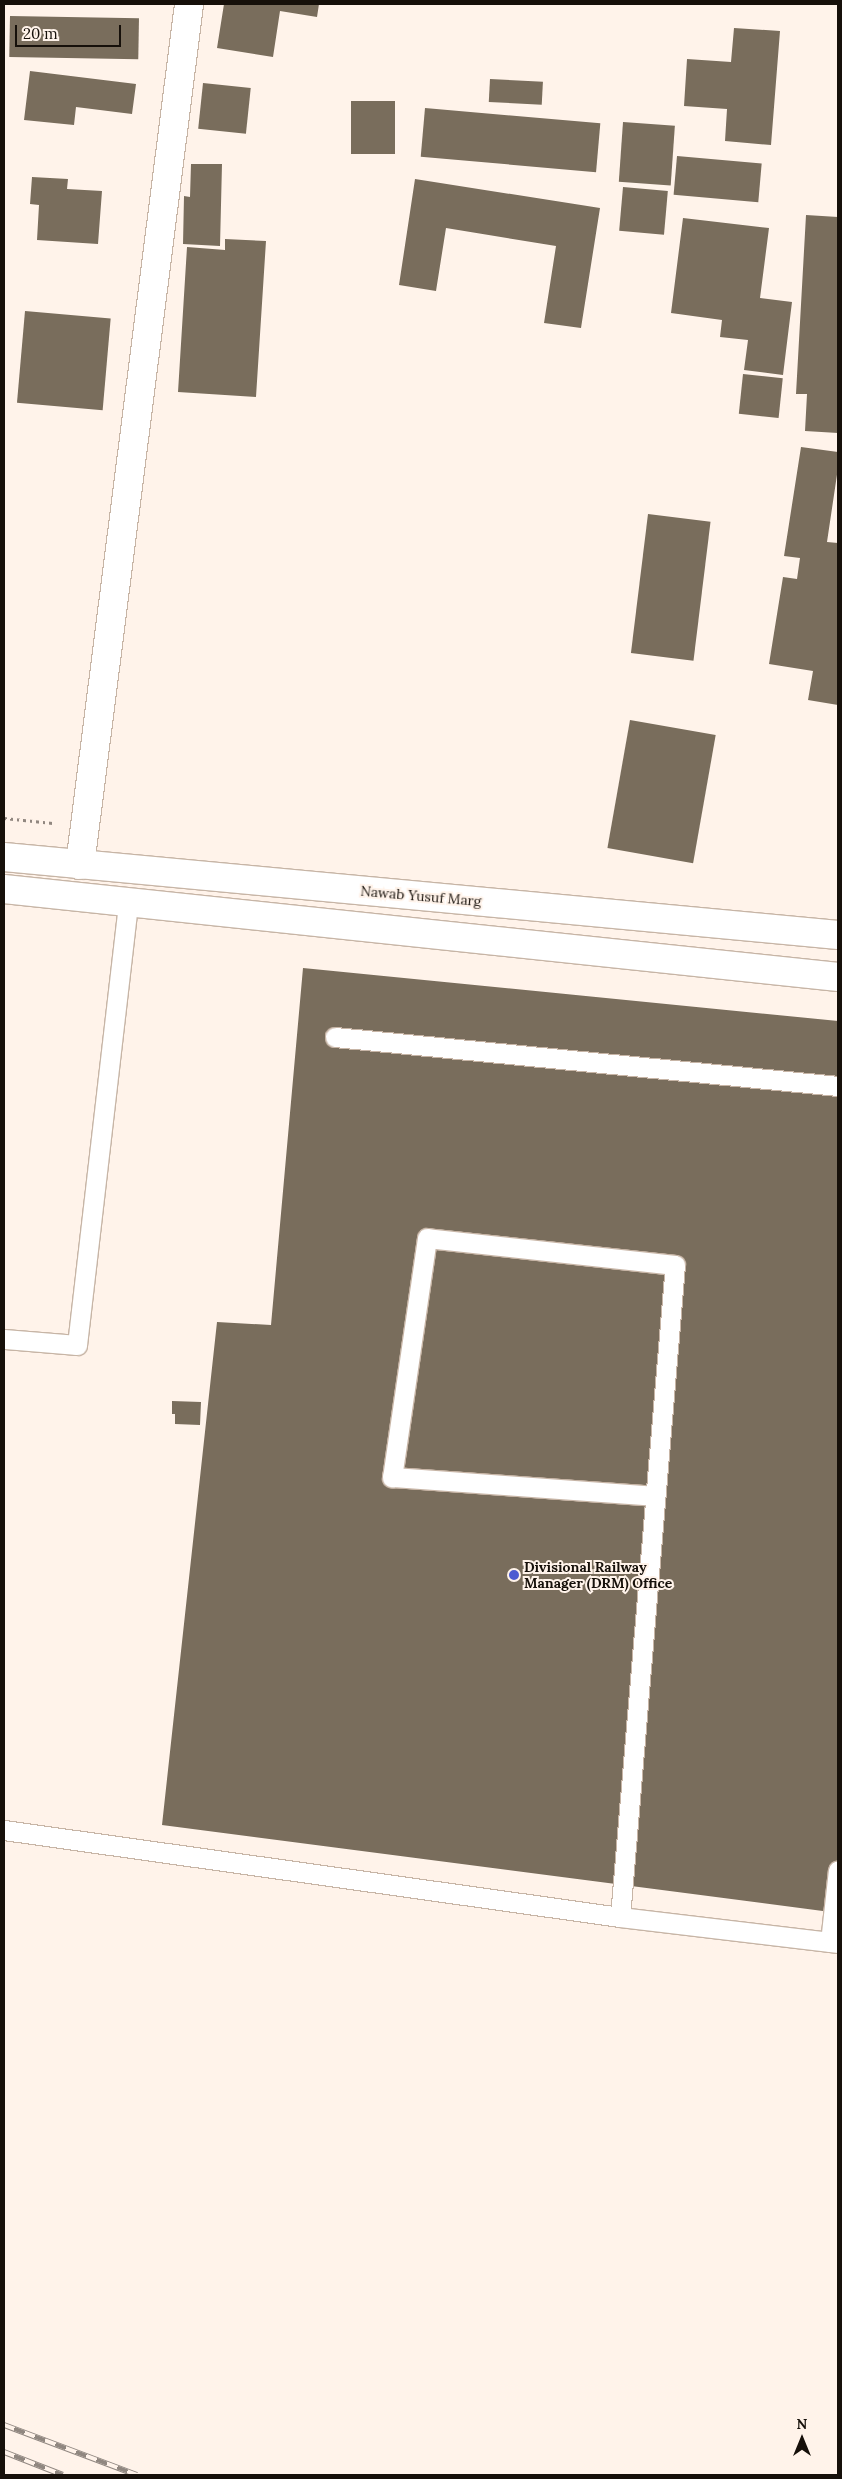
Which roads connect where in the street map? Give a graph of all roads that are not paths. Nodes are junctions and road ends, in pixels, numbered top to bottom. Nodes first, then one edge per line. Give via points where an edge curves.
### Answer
1 (189, 4) edge
2 (4, 857) edge
3 (80, 865) junction
4 (4, 889) edge
5 (128, 903) junction
6 (838, 934) edge
7 (838, 977) edge
8 (335, 1037) dead end
9 (838, 1086) edge
10 (4, 1339) edge
11 (654, 1496) junction
12 (4, 1830) edge
13 (838, 1870) edge
14 (620, 1916) junction
15 (834, 1943) edge

1 - 3 main road
2 - 3 main road, Nawab Yusuf Marg
3 - 6 main road, Nawab Yusuf Marg
4 - 5 main road
5 - 7 main road
5 - 10 lane via 77,1345
8 - 9 lane
11 - 11 lane via 674,1265 427,1238 392,1477
11 - 14 lane
12 - 14 lane
13 - 15 lane
14 - 15 lane

